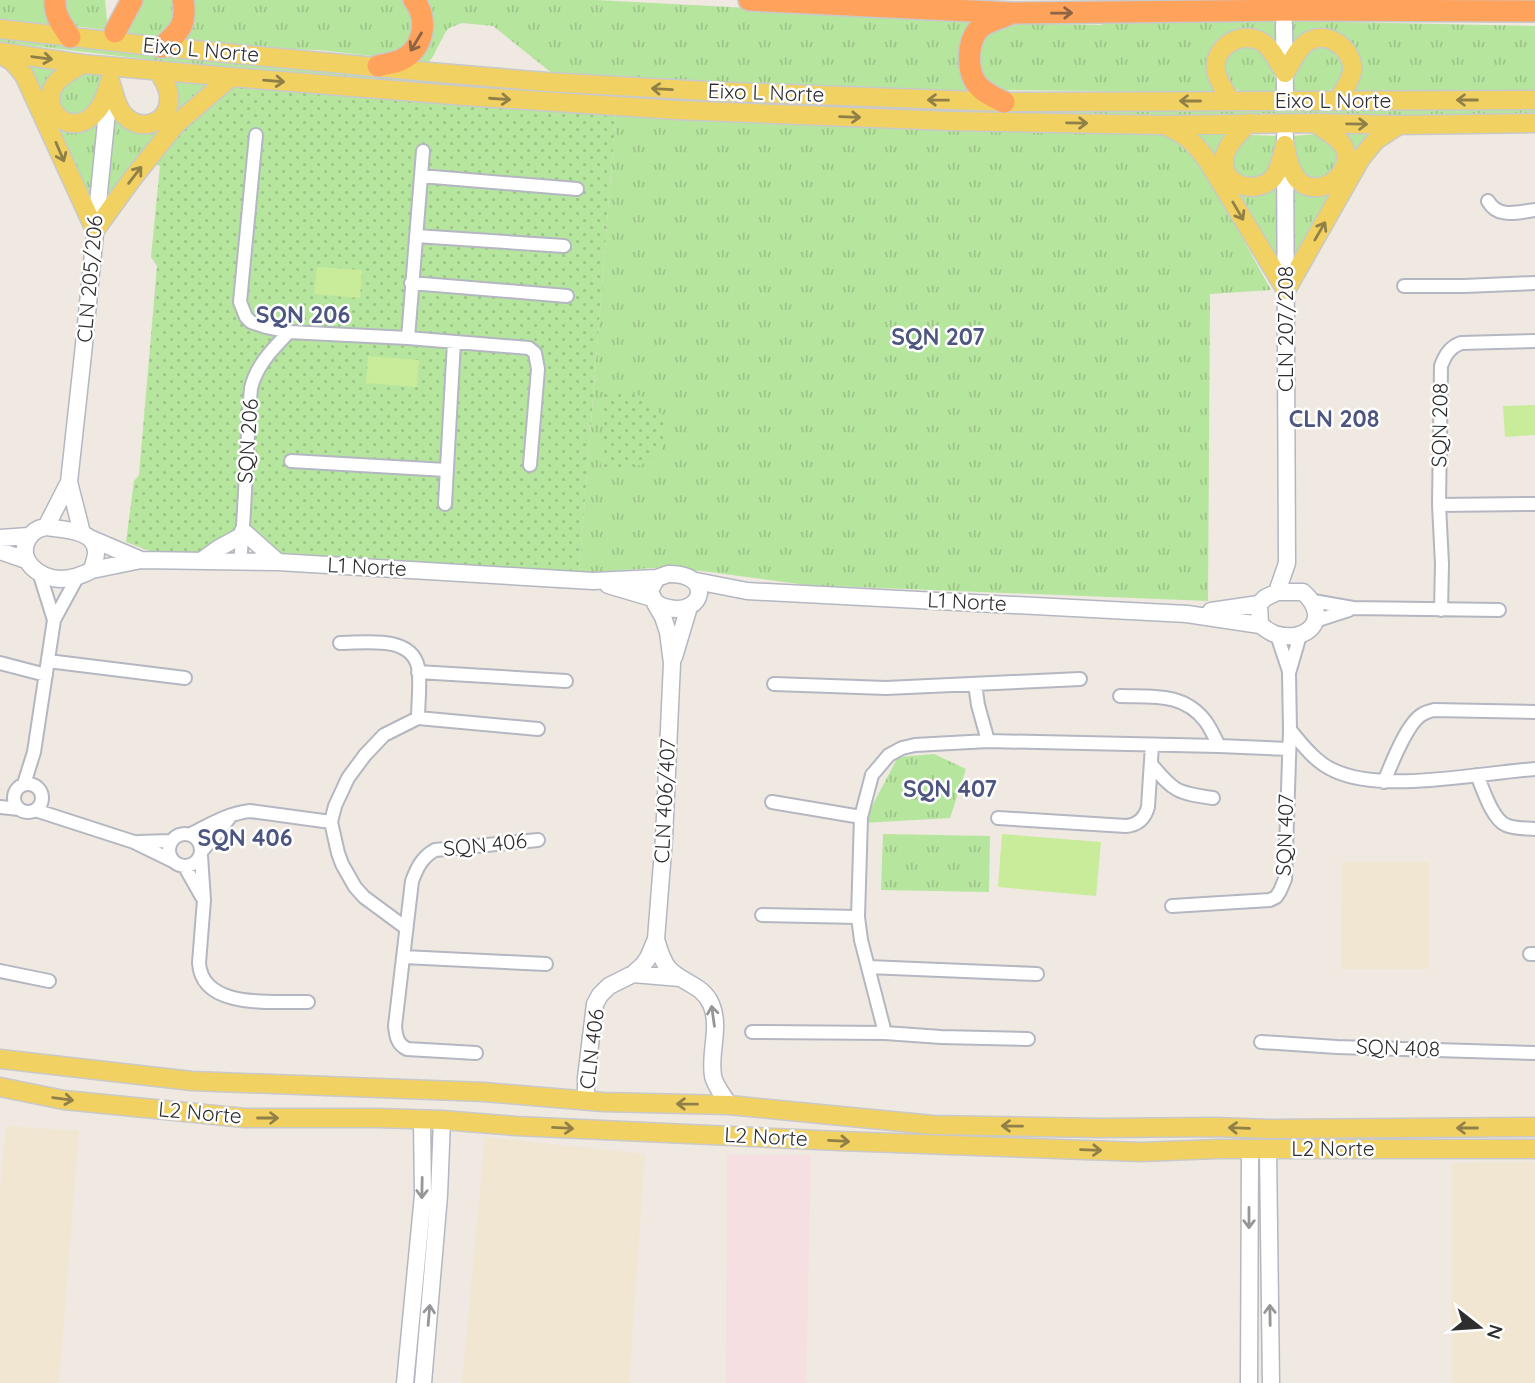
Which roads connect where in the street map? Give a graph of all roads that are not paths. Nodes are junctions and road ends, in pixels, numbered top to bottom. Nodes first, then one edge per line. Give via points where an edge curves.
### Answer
1 (55, 0) edge
2 (112, 0) edge
3 (119, 0) edge
4 (132, 0) edge
5 (183, 0) edge
6 (414, 0) edge
7 (749, 0) edge
8 (1535, 11) edge
9 (1012, 13) junction
10 (1284, 24) dead end
11 (0, 29) edge
12 (115, 33) junction
13 (70, 37) junction
14 (162, 47) junction
15 (0, 53) edge
16 (83, 64) junction
17 (378, 66) junction
18 (157, 71) junction
19 (231, 77) junction
20 (110, 78) junction
21 (1285, 82) junction
22 (1337, 100) junction
23 (1535, 100) edge
24 (1231, 101) junction
25 (1004, 102) junction
26 (1249, 123) junction
27 (1315, 123) junction
28 (1535, 123) edge
29 (1164, 125) junction
30 (1399, 125) junction
31 (256, 135) dead end
32 (1285, 141) junction
33 (423, 151) dead end
34 (421, 176) junction
35 (577, 189) dead end
36 (1488, 201) dead end
37 (1535, 211) edge
38 (95, 230) junction
39 (416, 236) junction
40 (564, 246) dead end
41 (411, 283) junction
42 (1535, 283) edge
43 (1404, 286) dead end
44 (1286, 290) junction
45 (567, 296) dead end
46 (289, 332) junction
47 (408, 338) junction
48 (1535, 341) edge
49 (454, 342) junction
50 (291, 461) dead end
51 (530, 465) dead end
52 (446, 471) junction
53 (69, 482) junction
54 (444, 504) dead end
55 (1535, 504) edge
56 (1439, 505) junction
57 (46, 527) junction
58 (243, 533) junction
59 (29, 536) junction
60 (87, 536) junction
61 (0, 537) edge
62 (0, 551) edge
63 (26, 560) junction
64 (141, 560) junction
65 (201, 561) junction
66 (240, 562) junction
67 (278, 562) junction
68 (1287, 563) junction
69 (39, 572) junction
70 (85, 573) junction
71 (657, 578) junction
72 (593, 581) junction
73 (1277, 592) junction
74 (694, 595) junction
75 (1308, 597) junction
76 (654, 600) junction
77 (1259, 604) junction
78 (1353, 608) junction
79 (1441, 610) junction
80 (1499, 610) dead end
81 (1187, 614) junction
82 (54, 620) junction
83 (1315, 621) junction
84 (1260, 625) junction
85 (1277, 635) junction
86 (1300, 635) junction
87 (340, 643) dead end
88 (48, 661) junction
89 (0, 663) edge
90 (672, 663) junction
91 (418, 672) junction
92 (1289, 673) junction
93 (46, 675) junction
94 (185, 678) dead end
95 (1080, 679) dead end
96 (566, 681) dead end
97 (774, 684) dead end
98 (975, 684) junction
99 (1120, 696) dead end
100 (1535, 712) edge
101 (418, 718) junction
102 (538, 729) dead end
103 (1290, 730) junction
104 (988, 741) junction
105 (1152, 745) junction
106 (1219, 746) junction
107 (1288, 749) junction
108 (1152, 765) junction
109 (1535, 769) edge
110 (1477, 775) junction
111 (1384, 782) junction
112 (26, 787) junction
113 (0, 797) edge
114 (1213, 797) dead end
115 (772, 802) dead end
116 (38, 806) junction
117 (0, 807) edge
118 (19, 809) junction
119 (231, 816) junction
120 (861, 817) junction
121 (998, 818) dead end
122 (331, 822) junction
123 (1535, 829) edge
124 (191, 834) junction
125 (538, 840) dead end
126 (171, 841) junction
127 (134, 842) junction
128 (202, 853) junction
129 (179, 864) junction
130 (204, 900) junction
131 (1172, 906) dead end
132 (762, 915) dead end
133 (858, 917) junction
134 (406, 928) junction
135 (656, 939) junction
136 (404, 957) junction
137 (546, 964) dead end
138 (868, 967) junction
139 (0, 971) edge
140 (633, 974) junction
141 (1037, 974) dead end
142 (680, 978) junction
143 (49, 981) dead end
144 (308, 1002) dead end
145 (752, 1032) dead end
146 (885, 1033) junction
147 (1028, 1039) dead end
148 (1261, 1042) dead end
149 (476, 1053) dead end
150 (1535, 1053) edge
151 (0, 1059) edge
152 (156, 1077) junction
153 (192, 1081) junction
154 (0, 1087) edge
155 (515, 1094) junction
156 (586, 1101) junction
157 (729, 1104) junction
158 (772, 1108) junction
159 (152, 1110) junction
160 (190, 1112) junction
161 (422, 1120) junction
162 (442, 1120) junction
163 (516, 1126) junction
164 (1535, 1127) edge
165 (772, 1138) junction
166 (1268, 1149) junction
167 (1535, 1149) edge
168 (1250, 1150) junction
169 (404, 1383) edge
170 (423, 1383) edge
171 (1249, 1383) edge
172 (1271, 1383) edge

1 - 13 highway via 59,20
2 - 12 highway
3 - 12 street
4 - 12 highway
5 - 14 highway via 183,24
6 -> 17 highway via 424,18 420,41 406,57
7 - 9 highway
9 -> 8 highway
9 - 25 highway via 978,30 969,56 976,82
10 - 21 street
11 - 13 main road, Eixo L Norte
13 - 14 main road, Eixo L Norte
14 - 17 main road, Eixo L Norte
15 -> 16 main road, Eixo L Norte
15 -> 38 main road via 24,75
16 - 18 main road, Eixo L Norte
16 - 20 main road via 62,76 51,91 51,103 62,121 78,123 91,118 99,110
25 -> 17 main road, Eixo L Norte via 547,82
18 - 19 main road, Eixo L Norte
18 - 20 main road via 165,82 169,103 164,116 147,125 133,123 120,111
19 -> 29 main road, Eixo L Norte via 677,110
38 -> 19 main road via 176,124
20 - 38 street, CLN 205/206
21 - 22 main road via 1299,49 1314,39 1327,39 1340,44 1352,63 1348,83
21 - 24 main road via 1270,50 1261,42 1250,38 1233,41 1220,51 1216,65
23 -> 22 main road, Eixo L Norte
22 - 24 main road, Eixo L Norte
24 -> 25 main road, Eixo L Norte
26 - 27 main road, Eixo L Norte
26 - 29 main road, Eixo L Norte
26 - 32 main road via 1224,160 1234,182 1255,187 1272,179
27 -> 30 main road, Eixo L Norte
27 - 32 main road via 1344,148 1344,169 1335,181 1323,187 1303,184 1289,163
28 - 30 main road, Eixo L Norte
29 -> 44 main road via 1196,145
44 -> 30 main road via 1362,158 1376,140
31 - 46 street via 240,302 251,322
32 - 44 street, CLN 207/208
33 - 34 street
34 - 35 street
34 - 39 street
36 - 37 street via 1499,212
38 - 53 street, CLN 205/206
39 - 40 street
39 - 41 street
41 - 45 street
41 - 47 street
42 - 43 street
44 - 68 street, CLN 207/208
46 - 47 street
46 - 58 street, SQN 206 via 265,359 251,388
47 - 49 street
48 - 56 street, SQN 208 via 1461,343 1444,357
49 - 51 street via 524,347 535,354 538,369
49 - 52 street
50 - 52 street
52 - 54 street
53 - 57 street, CLN 205/206
53 - 60 street, CLN 205/206
55 - 56 street
56 - 79 street, SQN 208
57 - 59 street
57 - 60 street
58 - 65 street
58 - 66 street, SQN 206
58 - 67 street
59 - 61 street
59 - 63 street via 23,549
60 - 64 street, L1 Norte
60 - 70 street via 97,551
62 - 63 street
63 - 69 street
64 - 65 street, L1 Norte
64 - 70 street, L1 Norte
65 - 66 street, L1 Norte
66 - 67 street, L1 Norte
67 - 72 street, L1 Norte
68 - 73 street, CLN 207/208
68 - 75 street, CLN 207/208
69 - 70 street via 60,579
69 - 82 street
70 - 82 street
71 - 72 street, L1 Norte
71 - 74 street via 668,574 690,577
71 - 76 street via 650,590
72 - 76 street, L1 Norte
73 - 75 street
73 - 77 street
74 - 76 street via 675,610
74 - 81 street, L1 Norte via 747,591
74 - 90 street, CLN 406/407
75 - 78 street
75 - 83 street via 1316,611
76 - 90 street, CLN 406/407 via 668,632
77 - 81 street, L1 Norte
77 - 84 street
78 - 79 street
78 - 83 street
79 - 80 street
81 - 84 street, L1 Norte
82 - 88 street
83 - 86 street
84 - 85 street
85 - 86 street
85 - 92 street
86 - 92 street
87 - 91 street via 400,646 412,654
88 - 93 street
88 - 94 street
89 - 93 street
90 - 135 street, CLN 406/407
91 - 96 street
91 - 101 street
92 - 103 street, SQN 407
93 - 112 street
95 - 98 street
97 - 98 street via 886,688
98 - 104 street
99 - 106 street via 1185,703 1207,724
100 - 111 street via 1434,710 1422,714 1404,739
101 - 102 street
101 - 122 street via 384,735 365,755 348,778
103 - 107 street, SQN 407
103 - 111 street via 1331,769
104 - 105 street
104 - 120 street via 915,745 895,751 872,775
105 - 106 street
105 - 108 street
106 - 107 street
107 - 131 street, SQN 407 via 1284,879 1276,897
108 - 114 street via 1175,789
108 - 121 street via 1147,811 1130,826
109 - 110 street
110 - 111 street
110 - 123 street via 1498,820
112 - 113 street
112 - 116 street via 41,793
112 - 118 street via 13,797
115 - 120 street
116 - 118 street
116 - 127 street
117 - 118 street
119 - 122 street via 250,811
119 - 124 street
119 - 128 street
120 - 133 street
122 - 134 street via 338,853 355,887
124 - 126 street
124 - 128 street via 201,844
125 - 134 street, SQN 406 via 428,854 412,881
126 - 127 street
126 - 129 street via 170,855
127 - 129 street
128 - 129 street via 192,866
128 - 130 street
129 - 130 street
130 - 144 street via 199,963 208,985 240,1000
132 - 133 street
133 - 138 street
134 - 136 street, SQN 406
135 - 140 street, CLN 406 via 648,958
135 - 142 street via 662,959
136 - 137 street
136 - 149 street, SQN 406 via 396,1026 400,1044 407,1049
138 - 141 street
138 - 146 street
139 - 143 street
140 - 142 street
140 - 156 street, CLN 406 via 609,986 595,1004
157 -> 142 street via 713,1074 711,1004 703,992
145 - 146 street
146 - 147 street
148 - 150 street, SQN 408
151 - 152 main road, L2 Norte
152 - 153 main road, L2 Norte
152 - 159 main road via 163,1096
153 - 155 main road, L2 Norte
153 - 160 main road via 181,1091 180,1100
154 -> 159 main road, L2 Norte
155 - 156 main road, L2 Norte
155 - 163 main road via 504,1102 502,1112 504,1119
157 -> 156 main road, L2 Norte
157 - 158 main road, L2 Norte
164 -> 158 main road, L2 Norte via 946,1125
158 - 165 main road via 779,1123
159 - 160 main road, L2 Norte
160 -> 161 main road, L2 Norte via 245,1118
161 - 162 main road, L2 Norte
161 -> 169 street via 423,1195
162 - 163 main road, L2 Norte
170 -> 162 street
163 -> 165 main road, L2 Norte
165 -> 168 main road, L2 Norte via 1142,1152
166 - 167 main road, L2 Norte
166 - 168 main road, L2 Norte
172 -> 166 street
168 -> 171 street

